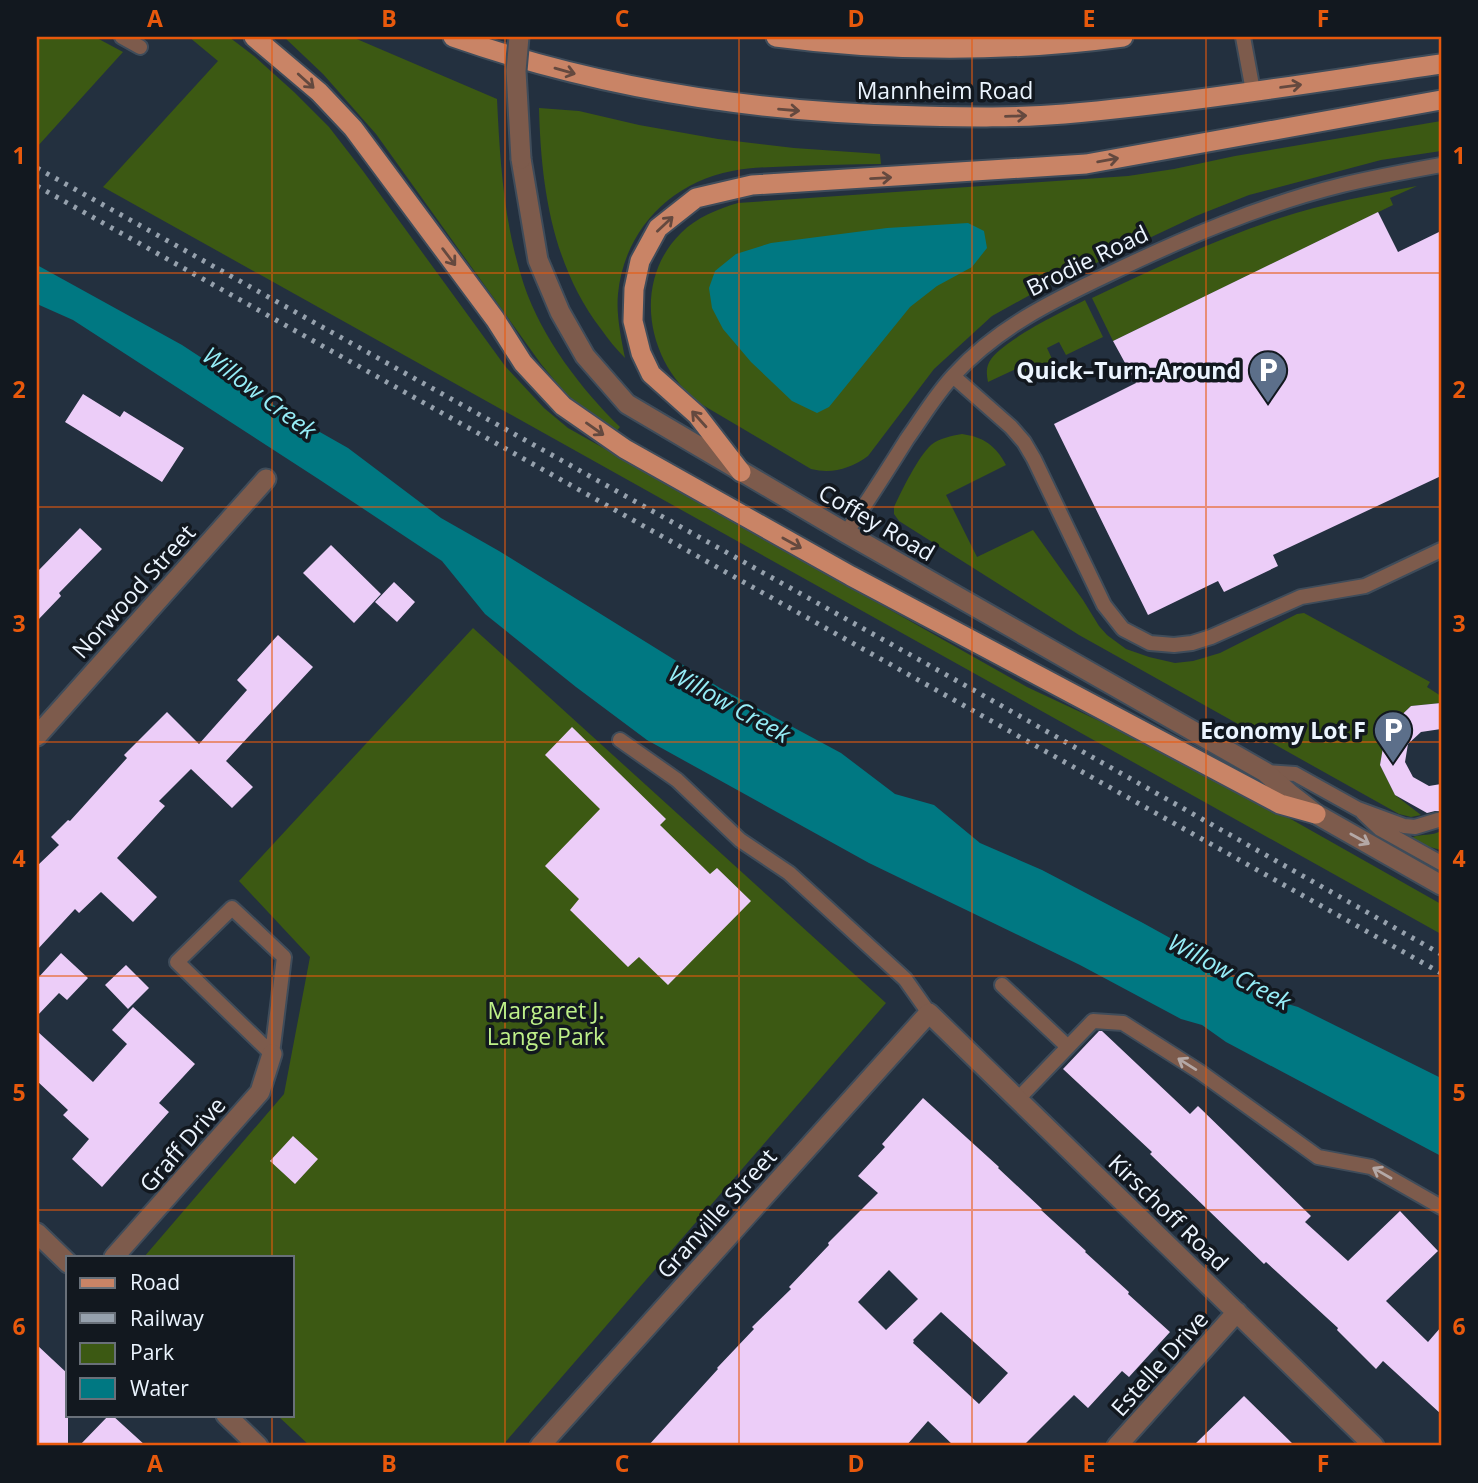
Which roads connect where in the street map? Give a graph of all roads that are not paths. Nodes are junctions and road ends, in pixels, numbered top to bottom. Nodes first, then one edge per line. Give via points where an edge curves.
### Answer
1 (122, 37) edge
2 (254, 37) edge
3 (453, 37) edge
4 (519, 37) edge
5 (776, 37) edge
6 (1123, 37) edge
7 (1243, 37) edge
8 (140, 47) dead end
9 (1441, 64) edge
10 (1253, 92) junction
11 (1441, 100) edge
12 (1441, 165) edge
13 (953, 376) junction
14 (741, 472) junction
15 (265, 478) dead end
16 (846, 533) junction
17 (1441, 550) edge
18 (37, 736) edge
19 (620, 740) dead end
20 (1265, 772) junction
21 (1358, 809) junction
22 (1316, 814) junction
23 (1438, 820) dead end
24 (1441, 863) edge
25 (1441, 885) edge
26 (1002, 985) dead end
27 (929, 1013) junction
28 (1068, 1047) junction
29 (272, 1054) junction
30 (1018, 1098) junction
31 (1441, 1207) edge
32 (37, 1233) edge
33 (115, 1256) edge
34 (66, 1261) edge
35 (1237, 1312) junction
36 (227, 1416) edge
37 (258, 1446) edge
38 (540, 1446) edge
39 (1117, 1446) edge
40 (1374, 1446) edge

1 - 8 lane
2 -> 22 main road via 352,128 523,363 563,406 625,449 851,576 1280,804
3 -> 10 main road, Mannheim Road via 587,77 677,95 864,115 1061,115
4 - 14 street, Coffey Road, bridge via 516,71 521,159 538,260 560,312 585,356 627,404
5 - 6 main road, Mannheim Road via 914,48 1019,46
7 - 10 lane
10 -> 9 main road, Mannheim Road
14 -> 11 main road via 697,415 652,374 633,321 640,261 658,228 696,198 752,185 1086,164
12 - 13 lane, Brodie Road via 1341,185 1199,232 1042,306 1009,326
13 - 16 lane, Brodie Road
13 - 17 lane via 1024,442 1104,605 1123,629 1150,642 1174,645 1211,637 1301,597 1365,586
14 - 16 street, Coffey Road
15 - 18 street, Norwood Street
16 - 20 street, Coffey Road
19 - 27 lane via 677,780 740,840 789,873 905,979
20 - 21 lane via 1295,774
20 - 22 street, Coffey Road
21 - 23 lane via 1404,826
21 - 24 lane via 1380,829
22 -> 25 street, Coffey Road
26 - 28 lane
27 - 30 street, Kirschoff Road
27 - 38 street, Granville Street
28 - 30 lane
31 -> 28 lane via 1371,1167 1318,1157 1123,1023 1093,1021
29 - 29 lane via 177,962 232,908 284,957
29 - 33 street, Graff Drive via 260,1092
30 - 35 street, Kirschoff Road
32 - 34 street
35 - 39 street, Estelle Drive
35 - 40 street, Kirschoff Road
36 - 37 street

